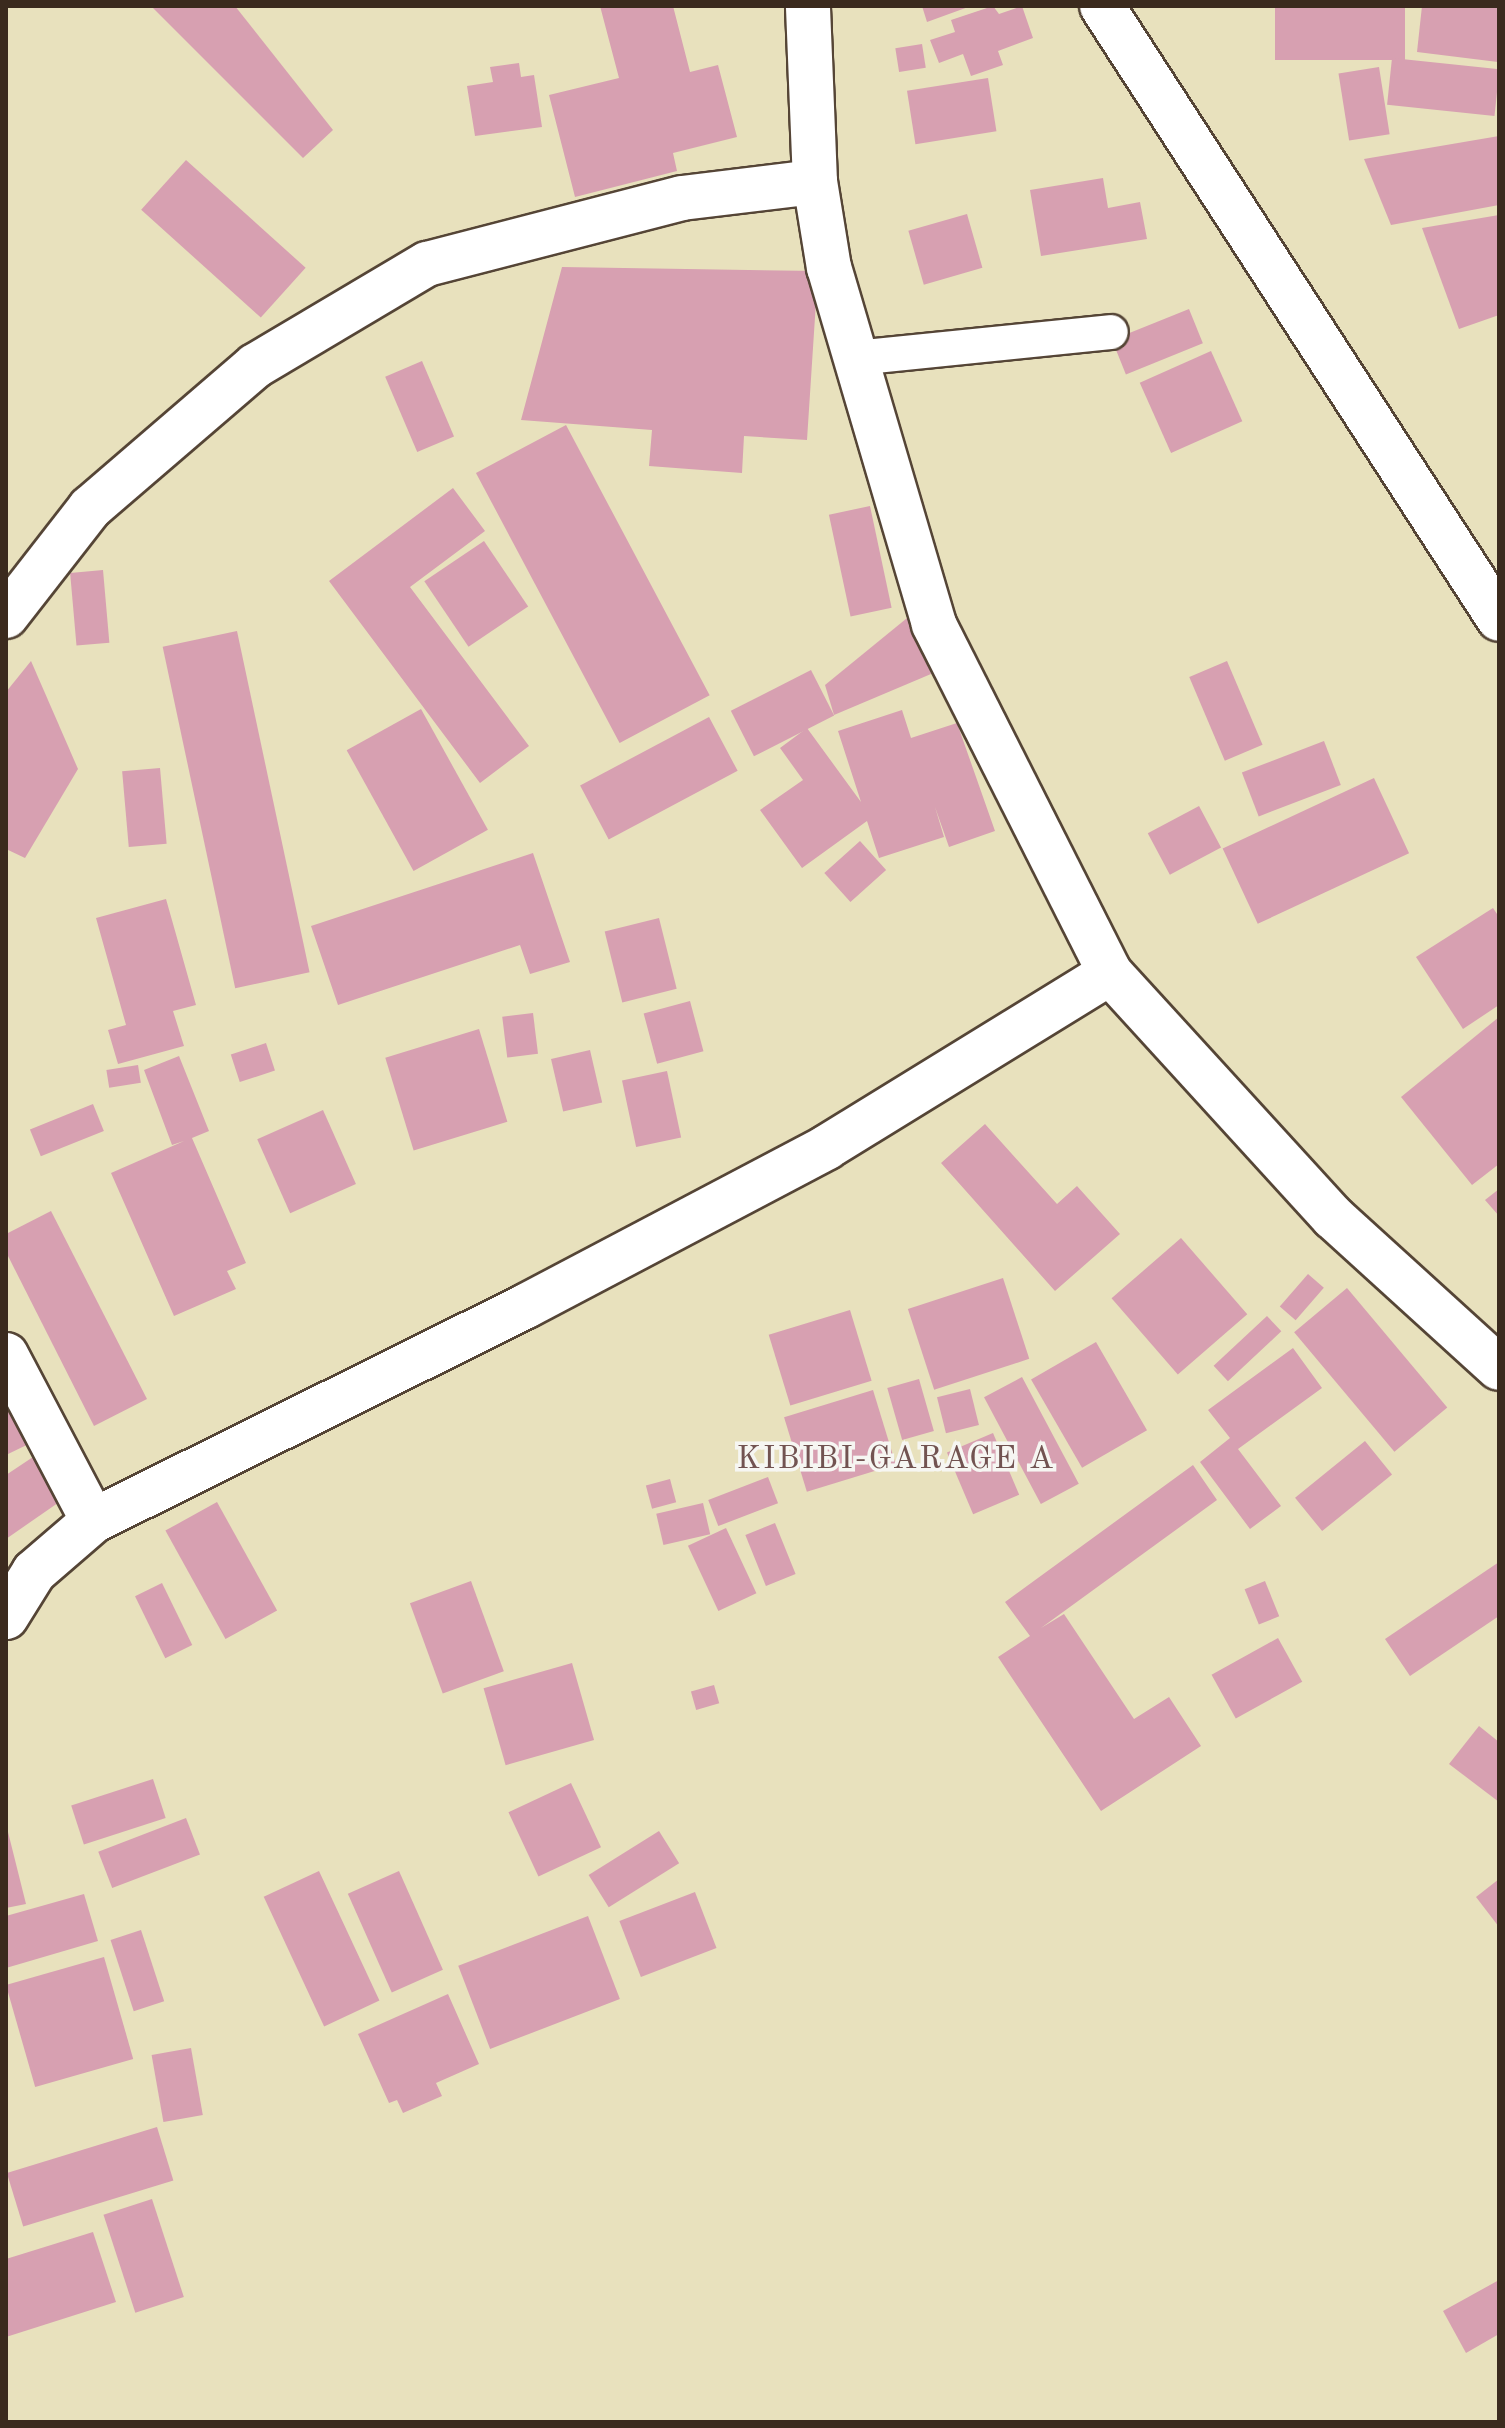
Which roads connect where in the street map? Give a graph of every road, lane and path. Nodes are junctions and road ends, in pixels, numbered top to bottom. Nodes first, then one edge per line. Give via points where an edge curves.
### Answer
1 (808, 6) edge
2 (1102, 6) edge
3 (815, 182) junction
4 (1111, 332) dead end
5 (855, 358) junction
6 (6, 616) edge
7 (1499, 619) edge
8 (1110, 973) junction
9 (6, 1355) edge
10 (1499, 1368) edge
11 (93, 1521) junction
12 (6, 1617) edge

1 - 3 street
2 - 7 street
3 - 5 street via 829,268
3 - 6 street via 682,198 427,264 255,366 90,508
4 - 5 lane
5 - 8 street via 934,624
8 - 10 street via 1333,1217
8 - 11 street via 827,1147 526,1306
9 - 11 street
11 - 12 street via 34,1572

